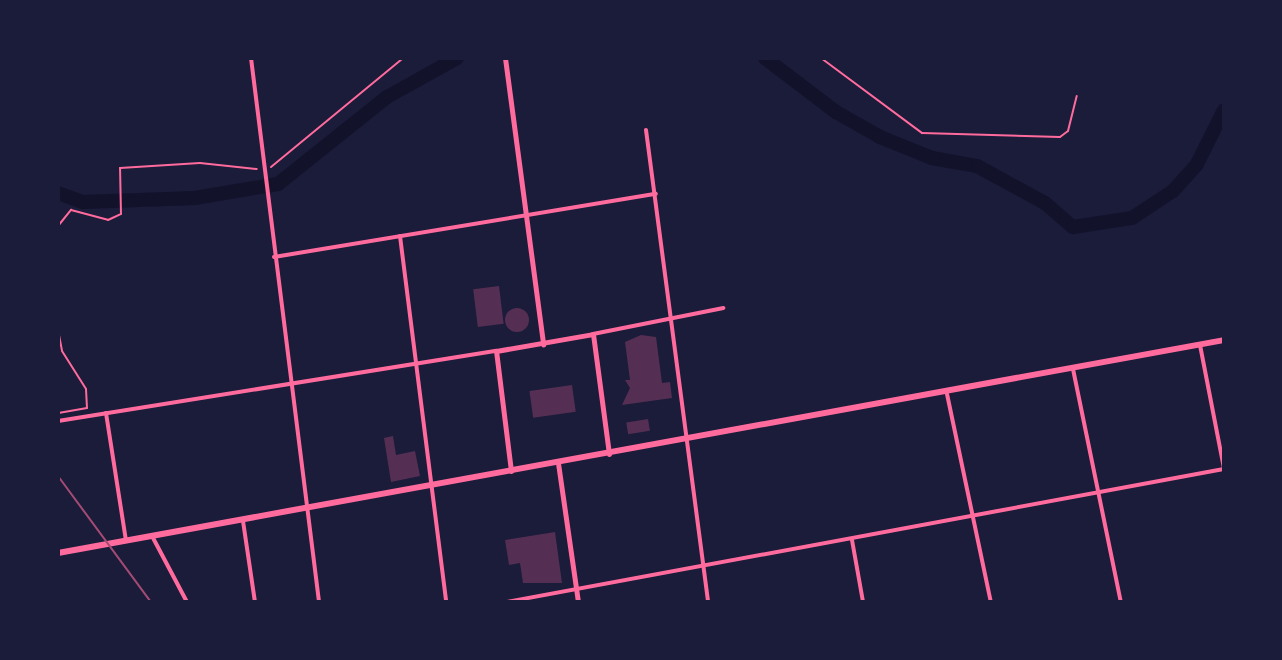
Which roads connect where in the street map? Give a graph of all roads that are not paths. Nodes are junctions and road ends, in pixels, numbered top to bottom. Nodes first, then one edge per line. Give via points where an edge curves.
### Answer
1 (251, 58) edge
2 (505, 58) edge
3 (646, 130) dead end
4 (656, 194) junction
5 (526, 213) junction
6 (400, 236) junction
7 (274, 257) junction
8 (723, 308) dead end
9 (672, 317) junction
10 (593, 334) junction
11 (1224, 340) edge
12 (543, 344) junction
13 (1200, 345) junction
14 (496, 351) junction
15 (416, 363) junction
16 (1073, 369) junction
17 (292, 383) junction
18 (947, 394) junction
19 (106, 413) junction
20 (58, 421) edge
21 (689, 440) junction
22 (609, 454) junction
23 (558, 463) junction
24 (1224, 469) edge
25 (511, 472) junction
26 (432, 486) junction
27 (1099, 494) junction
28 (307, 509) junction
29 (974, 517) junction
30 (243, 521) junction
31 (152, 536) junction
32 (126, 540) junction
33 (852, 540) junction
34 (58, 553) edge
35 (703, 567) junction
36 (576, 590) junction
37 (106, 602) edge
38 (126, 602) edge
39 (187, 602) edge
40 (255, 602) edge
41 (319, 602) edge
42 (446, 602) edge
43 (507, 602) edge
44 (578, 602) edge
45 (708, 602) edge
46 (863, 602) edge
47 (991, 602) edge
48 (1121, 602) edge

1 - 7 street
2 - 5 street
3 - 4 street
4 - 5 street
4 - 9 street
5 - 6 street
5 - 12 street
6 - 7 street
6 - 15 street
7 - 17 street
8 - 9 street
9 - 10 street
9 - 21 street
10 - 12 street
10 - 22 street
11 - 13 main road
12 - 14 street
13 - 16 main road
13 - 24 street
14 - 15 street
14 - 25 street
15 - 17 street
15 - 26 street
16 - 18 main road
16 - 27 street
17 - 19 street
17 - 28 street
18 - 21 main road
18 - 29 street
19 - 20 street
19 - 32 street
21 - 22 main road
21 - 35 street
22 - 23 main road
23 - 25 main road
23 - 36 street
24 - 27 street
25 - 26 main road
26 - 28 main road
26 - 42 street
27 - 29 street
27 - 48 street
28 - 30 main road
28 - 41 street
29 - 33 street
29 - 47 street
30 - 31 main road
30 - 40 street
31 - 32 main road
31 - 39 street
32 - 34 main road
33 - 35 street
33 - 46 street
35 - 36 street
35 - 45 street
36 - 43 street
36 - 44 street
37 - 38 street

